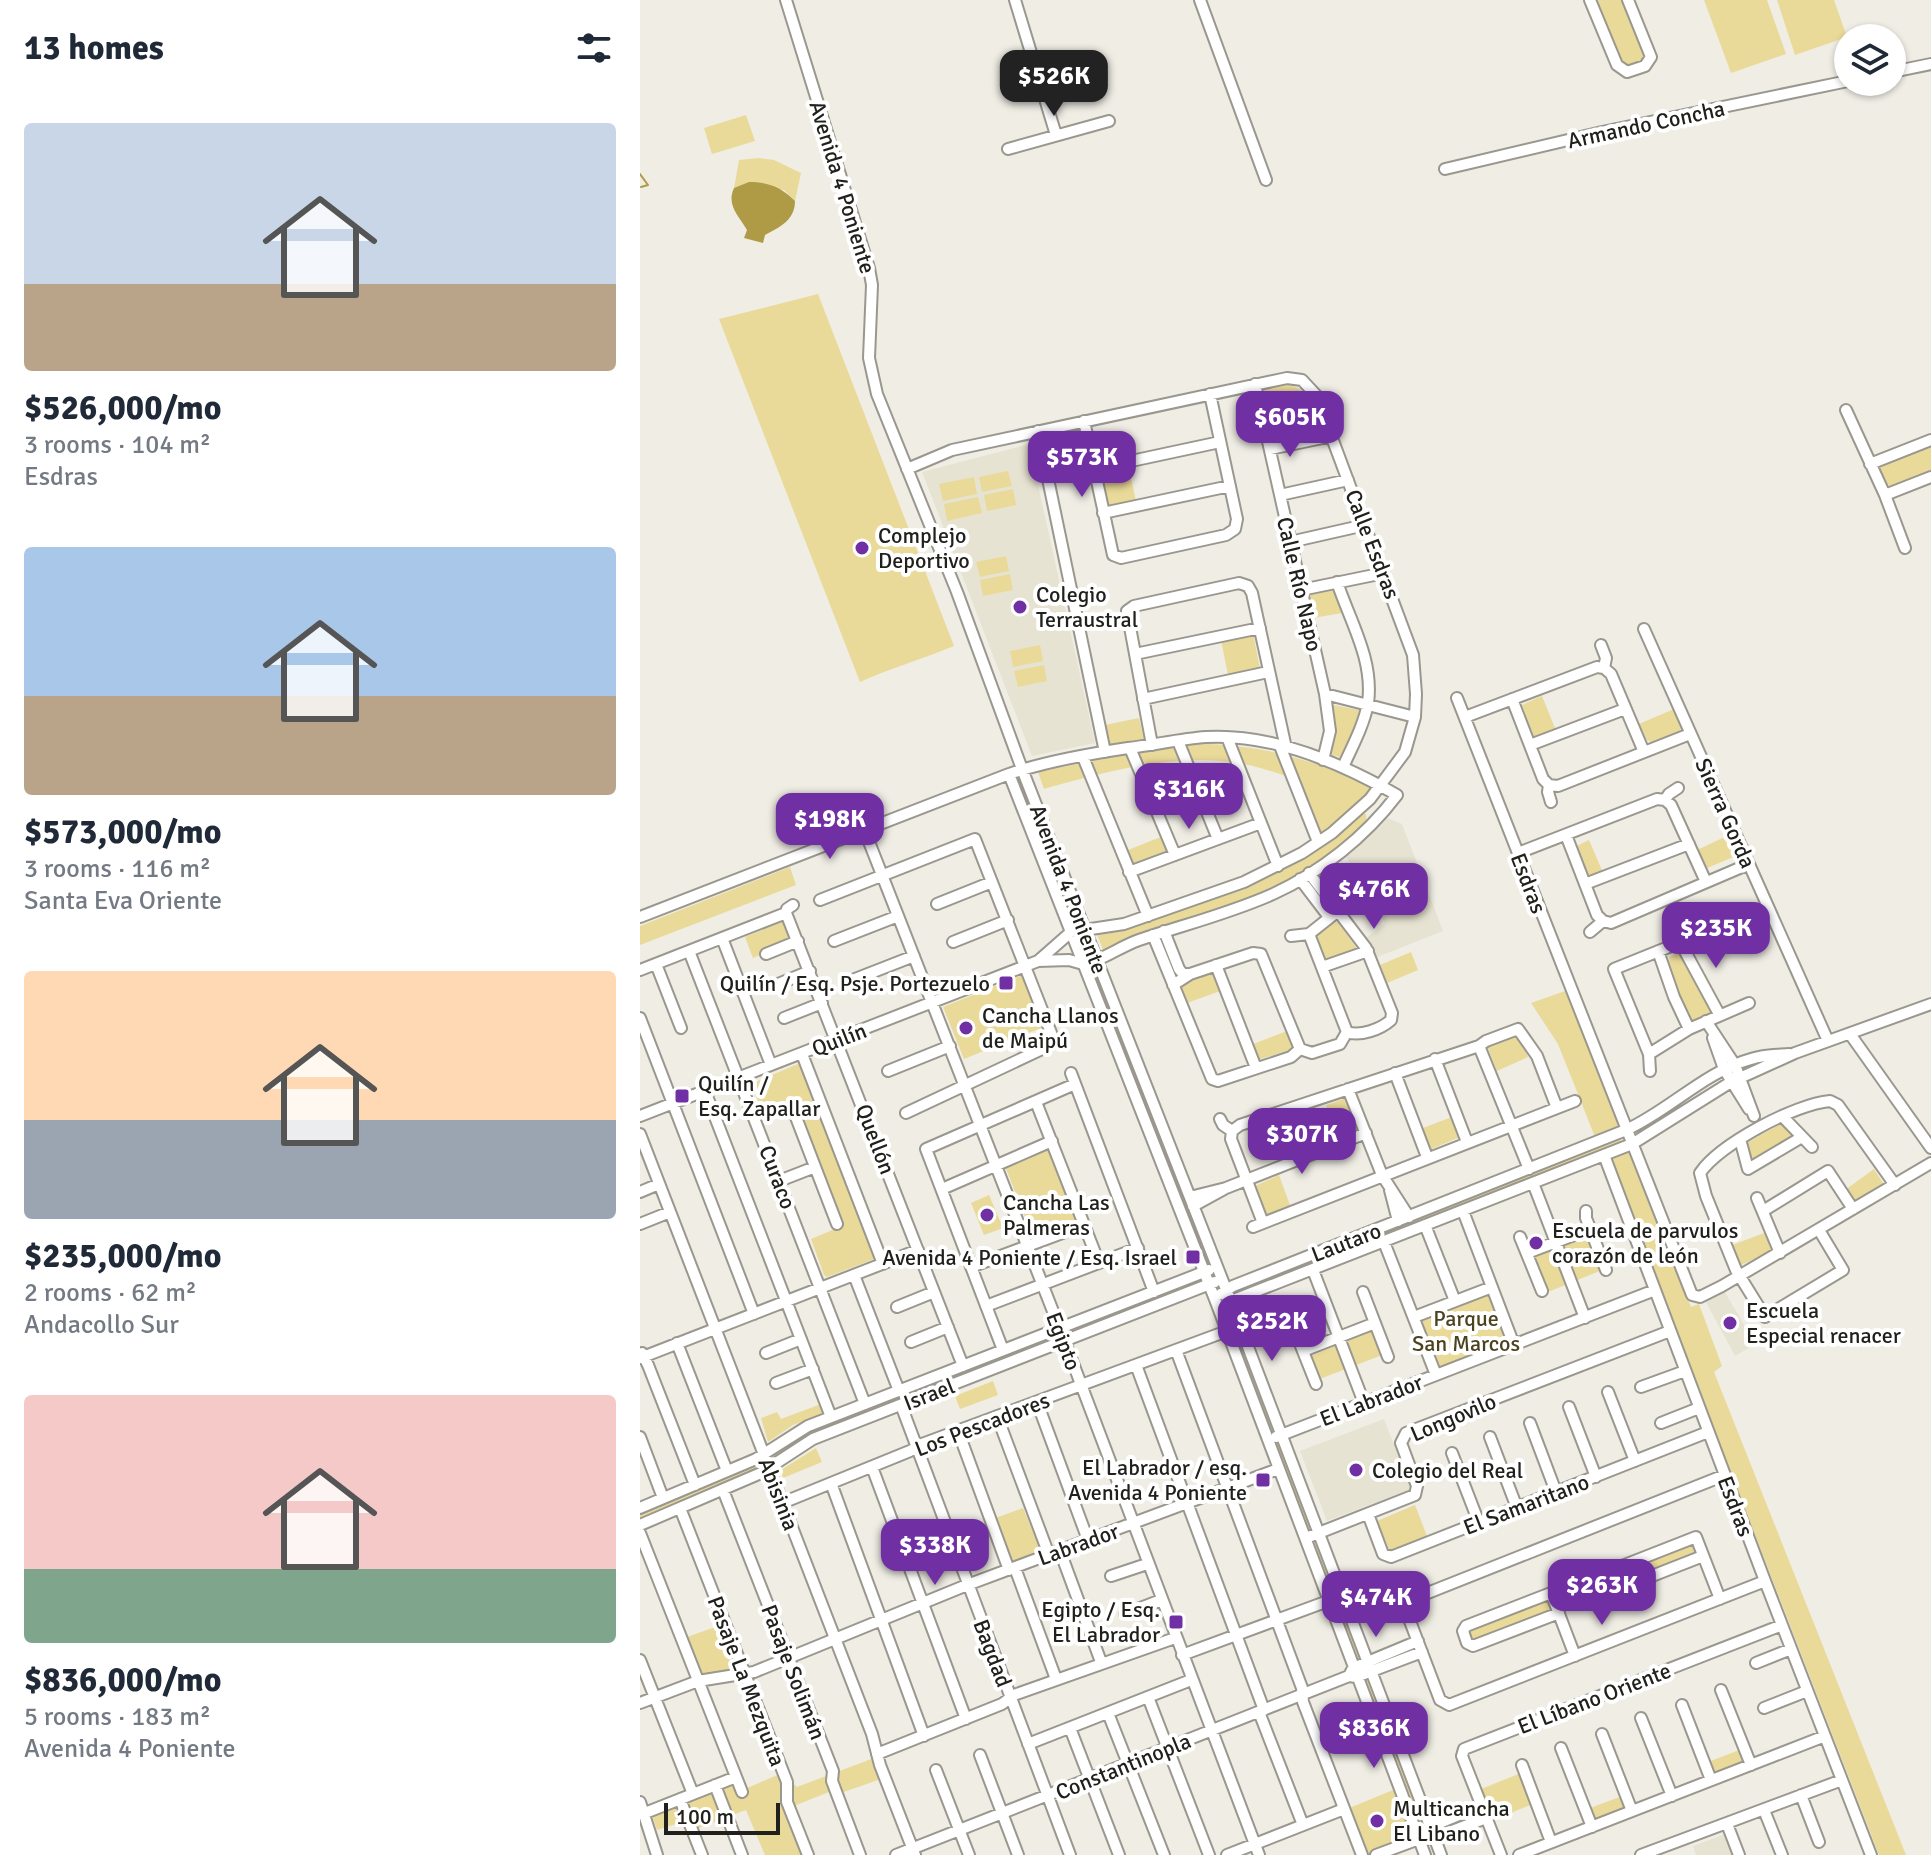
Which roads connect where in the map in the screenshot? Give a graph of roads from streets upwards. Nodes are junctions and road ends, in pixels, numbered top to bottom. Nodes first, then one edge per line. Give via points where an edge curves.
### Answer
1 (786, 0) edge
2 (1015, 0) edge
3 (1200, 0) edge
4 (1590, 0) edge
5 (1628, 0) edge
6 (1931, 64) edge
7 (1906, 69) edge
8 (1834, 84) edge
9 (1109, 121) dead end
10 (1056, 135) junction
11 (1008, 149) dead end
12 (1445, 169) dead end
13 (1266, 180) dead end
14 (1255, 384) junction
15 (1210, 394) junction
16 (1846, 410) dead end
17 (1084, 421) junction
18 (1038, 431) junction
19 (1332, 436) junction
20 (1931, 440) edge
21 (1220, 442) junction
22 (1270, 449) junction
23 (1870, 464) junction
24 (907, 469) junction
25 (1094, 469) junction
26 (1931, 477) edge
27 (1348, 480) junction
28 (1230, 486) junction
29 (1280, 495) junction
30 (1885, 495) junction
31 (1103, 513) junction
32 (1365, 525) junction
33 (1290, 542) junction
34 (1905, 548) dead end
35 (1384, 573) junction
36 (1337, 582) junction
37 (1301, 590) junction
38 (1260, 628) junction
39 (1644, 629) dead end
40 (1601, 645) dead end
41 (1135, 654) junction
42 (1604, 668) junction
43 (1268, 672) junction
44 (1325, 694) junction
45 (1457, 698) dead end
46 (1143, 699) junction
47 (1512, 699) junction
48 (1367, 706) junction
49 (1625, 709) junction
50 (1415, 717) junction
51 (1465, 717) junction
52 (1690, 734) junction
53 (1227, 737) junction
54 (1178, 741) junction
55 (1152, 745) junction
56 (1530, 745) junction
57 (1283, 747) junction
58 (1130, 748) junction
59 (1105, 752) junction
60 (1644, 752) junction
61 (1083, 757) junction
62 (1323, 760) junction
63 (1343, 767) junction
64 (1022, 769) junction
65 (1009, 774) junction
66 (1549, 785) junction
67 (1381, 786) junction
68 (1678, 788) dead end
69 (1665, 800) junction
70 (1551, 802) dead end
71 (1360, 809) junction
72 (1261, 823) junction
73 (1372, 825) junction
74 (864, 829) junction
75 (1566, 835) junction
76 (1218, 839) junction
77 (1318, 842) junction
78 (1689, 844) junction
79 (1518, 853) junction
80 (1175, 855) junction
81 (1749, 864) junction
82 (1278, 866) junction
83 (1129, 872) junction
84 (882, 875) junction
85 (1304, 876) junction
86 (992, 882) junction
87 (1706, 882) junction
88 (1585, 884) junction
89 (1205, 897) junction
90 (820, 900) dead end
91 (937, 904) dead end
92 (1768, 907) junction
93 (1333, 914) junction
94 (1212, 915) junction
95 (898, 916) junction
96 (1148, 916) junction
97 (640, 917) edge
98 (1008, 920) junction
99 (1603, 921) junction
100 (1085, 930) junction
101 (1071, 932) junction
102 (1590, 932) dead end
103 (1159, 933) junction
104 (1309, 934) junction
105 (1291, 936) dead end
106 (722, 938) junction
107 (798, 941) junction
108 (834, 941) dead end
109 (953, 942) dead end
110 (1680, 942) junction
111 (689, 951) junction
112 (1368, 951) junction
113 (1658, 951) junction
114 (766, 954) dead end
115 (914, 956) junction
116 (1097, 960) junction
117 (1038, 961) junction
118 (656, 964) junction
119 (1083, 964) junction
120 (1026, 965) junction
121 (1216, 965) junction
122 (1322, 967) junction
123 (640, 970) edge
124 (810, 971) junction
125 (1190, 974) junction
126 (850, 981) dead end
127 (1173, 985) junction
128 (771, 987) dead end
129 (933, 1002) junction
130 (822, 1003) junction
131 (1749, 1003) dead end
132 (1931, 1004) edge
133 (1719, 1014) junction
134 (640, 1018) edge
135 (784, 1018) dead end
136 (1706, 1021) junction
137 (681, 1028) dead end
138 (1689, 1029) junction
139 (1347, 1032) junction
140 (1850, 1034) junction
141 (837, 1040) junction
142 (1828, 1041) junction
143 (950, 1046) junction
144 (1479, 1046) junction
145 (1300, 1049) junction
146 (1795, 1053) junction
147 (802, 1054) junction
148 (1649, 1054) junction
149 (1435, 1059) junction
150 (771, 1065) junction
151 (1729, 1067) junction
152 (1256, 1068) junction
153 (888, 1071) dead end
154 (1650, 1071) dead end
155 (1395, 1073) junction
156 (740, 1078) junction
157 (1736, 1080) junction
158 (965, 1086) junction
159 (1348, 1089) junction
160 (705, 1091) junction
161 (1575, 1101) dead end
162 (1036, 1102) junction
163 (673, 1103) junction
164 (1557, 1108) junction
165 (794, 1112) dead end
166 (906, 1113) dead end
167 (640, 1116) edge
168 (1783, 1117) junction
169 (1220, 1119) dead end
170 (1512, 1124) junction
171 (980, 1126) junction
172 (1762, 1126) junction
173 (1626, 1130) junction
174 (1232, 1131) junction
175 (1366, 1133) junction
176 (640, 1134) edge
177 (1802, 1137) junction
178 (1740, 1139) junction
179 (1052, 1141) junction
180 (1467, 1142) junction
181 (1632, 1144) junction
182 (1812, 1147) dead end
183 (1931, 1148) edge
184 (1604, 1155) junction
185 (644, 1157) edge
186 (1427, 1157) junction
187 (1557, 1158) junction
188 (1931, 1163) edge
189 (996, 1165) junction
190 (815, 1167) junction
191 (1529, 1169) junction
192 (1562, 1172) junction
193 (1382, 1175) junction
194 (1246, 1180) junction
195 (779, 1181) junction
196 (1533, 1183) junction
197 (659, 1184) junction
198 (1895, 1185) junction
199 (942, 1189) junction
200 (640, 1192) edge
201 (1757, 1198) dead end
202 (1192, 1202) junction
203 (1853, 1209) junction
204 (1463, 1211) junction
205 (1586, 1211) dead end
206 (1763, 1211) junction
207 (670, 1212) junction
208 (1403, 1219) junction
209 (640, 1224) edge
210 (837, 1224) dead end
211 (1084, 1225) junction
212 (1425, 1225) junction
213 (1590, 1229) junction
214 (1819, 1230) junction
215 (1520, 1237) dead end
216 (1384, 1242) junction
217 (1556, 1242) junction
218 (1027, 1246) junction
219 (1138, 1248) junction
220 (918, 1250) junction
221 (1322, 1251) junction
222 (1527, 1253) junction
223 (1780, 1253) junction
224 (1099, 1263) junction
225 (883, 1264) junction
226 (1327, 1264) junction
227 (971, 1267) junction
228 (1313, 1270) junction
229 (1606, 1270) dead end
230 (1218, 1271) junction
231 (1204, 1272) junction
232 (854, 1275) junction
233 (1739, 1276) junction
234 (1042, 1284) junction
235 (1209, 1286) junction
236 (1492, 1287) junction
237 (821, 1288) junction
238 (1226, 1290) junction
239 (1655, 1290) junction
240 (1542, 1291) dead end
241 (934, 1292) junction
242 (1154, 1292) junction
243 (1363, 1292) dead end
244 (786, 1301) junction
245 (1455, 1301) junction
246 (1216, 1302) junction
247 (1231, 1302) junction
248 (986, 1306) junction
249 (897, 1307) dead end
250 (754, 1314) junction
251 (1414, 1317) junction
252 (1585, 1318) junction
253 (1291, 1321) dead end
254 (1375, 1323) junction
255 (948, 1327) junction
256 (1059, 1328) junction
257 (715, 1329) junction
258 (1227, 1331) junction
259 (1670, 1331) junction
260 (1338, 1337) junction
261 (801, 1339) junction
262 (911, 1342) dead end
263 (1065, 1342) junction
264 (677, 1343) junction
265 (1514, 1345) junction
266 (1003, 1350) junction
267 (1176, 1350) junction
268 (1303, 1351) junction
269 (766, 1353) dead end
270 (641, 1355) edge
271 (1388, 1357) dead end
272 (1136, 1365) junction
273 (963, 1366) junction
274 (813, 1369) junction
275 (1685, 1371) junction
276 (1436, 1375) junction
277 (776, 1383) dead end
278 (1316, 1384) dead end
279 (1081, 1385) junction
280 (1641, 1387) dead end
281 (899, 1391) junction
282 (1608, 1392) dead end
283 (1037, 1402) junction
284 (1364, 1403) junction
285 (865, 1404) junction
286 (901, 1405) junction
287 (1569, 1407) dead end
288 (1699, 1408) junction
289 (997, 1416) junction
290 (831, 1417) junction
291 (1530, 1423) dead end
292 (1661, 1423) dead end
293 (958, 1431) junction
294 (1708, 1432) junction
295 (1280, 1435) junction
296 (640, 1437) edge
297 (1490, 1437) dead end
298 (1267, 1440) junction
299 (916, 1448) junction
300 (1452, 1453) dead end
301 (763, 1454) junction
302 (1635, 1461) junction
303 (872, 1467) junction
304 (768, 1468) junction
305 (1278, 1469) junction
306 (727, 1471) junction
307 (1725, 1475) junction
308 (1596, 1477) junction
309 (831, 1483) junction
310 (695, 1485) junction
311 (1227, 1488) junction
312 (723, 1490) junction
313 (1556, 1492) junction
314 (663, 1498) junction
315 (782, 1503) junction
316 (1188, 1503) junction
317 (640, 1508) edge
318 (680, 1508) junction
319 (1517, 1508) junction
320 (1368, 1514) junction
321 (1479, 1523) junction
322 (1132, 1524) junction
323 (640, 1525) edge
324 (640, 1533) edge
325 (1318, 1534) junction
326 (1304, 1539) junction
327 (1088, 1540) junction
328 (1054, 1553) junction
329 (1703, 1556) junction
330 (1147, 1564) junction
331 (1012, 1569) junction
332 (1111, 1576) dead end
333 (1765, 1581) junction
334 (967, 1585) junction
335 (1720, 1599) junction
336 (1161, 1600) junction
337 (1328, 1601) junction
338 (924, 1604) junction
339 (1559, 1613) junction
340 (1125, 1614) dead end
341 (1276, 1620) junction
342 (882, 1621) junction
343 (1782, 1625) junction
344 (1236, 1635) junction
345 (1175, 1638) junction
346 (836, 1640) junction
347 (1420, 1647) junction
348 (1791, 1649) junction
349 (1182, 1655) junction
350 (1575, 1656) junction
351 (789, 1658) junction
352 (640, 1660) edge
353 (1101, 1662) junction
354 (1756, 1663) dead end
355 (1369, 1667) junction
356 (745, 1674) junction
357 (1353, 1674) junction
358 (1056, 1679) junction
359 (1191, 1680) junction
360 (698, 1681) junction
361 (1721, 1690) dead end
362 (1807, 1691) junction
363 (1302, 1695) junction
364 (1148, 1697) junction
365 (655, 1698) junction
366 (1010, 1698) junction
367 (640, 1703) edge
368 (1682, 1705) dead end
369 (1764, 1708) dead end
370 (1262, 1711) junction
371 (1108, 1713) junction
372 (1641, 1718) dead end
373 (966, 1719) junction
374 (1070, 1728) junction
375 (1211, 1731) junction
376 (1602, 1734) dead end
377 (924, 1736) junction
378 (1825, 1736) junction
379 (1028, 1744) junction
380 (1167, 1748) junction
381 (1561, 1748) dead end
382 (877, 1754) junction
383 (980, 1755) dead end
384 (1128, 1763) junction
385 (1522, 1765) dead end
386 (1751, 1765) junction
387 (936, 1770) dead end
388 (736, 1777) junction
389 (1090, 1779) junction
390 (1711, 1780) junction
391 (1842, 1780) junction
392 (715, 1785) junction
393 (742, 1792) dead end
394 (693, 1794) junction
395 (1047, 1795) junction
396 (1801, 1795) junction
397 (1672, 1796) junction
398 (680, 1799) junction
399 (640, 1802) edge
400 (1481, 1806) junction
401 (1344, 1809) junction
402 (1764, 1810) junction
403 (1632, 1811) junction
404 (645, 1813) junction
405 (1002, 1813) junction
406 (1486, 1818) junction
407 (1727, 1824) junction
408 (1303, 1825) junction
409 (1592, 1827) junction
410 (959, 1830) junction
411 (1432, 1832) junction
412 (1419, 1839) junction
413 (1551, 1842) junction
414 (1819, 1842) dead end
415 (1257, 1850) edge
416 (914, 1852) edge
417 (657, 1855) edge
418 (702, 1855) edge
419 (742, 1855) edge
420 (808, 1855) edge
421 (860, 1855) edge
422 (896, 1855) edge
423 (969, 1855) edge
424 (1018, 1855) edge
425 (1070, 1855) edge
426 (1119, 1855) edge
427 (1164, 1855) edge
428 (1209, 1855) edge
429 (1227, 1855) edge
430 (1362, 1855) edge
431 (1376, 1855) edge
432 (1425, 1855) edge
433 (1441, 1855) edge
434 (1501, 1855) edge
435 (1519, 1855) edge
436 (1641, 1855) edge
437 (1739, 1855) edge
438 (1782, 1855) edge
439 (1871, 1855) edge

1 - 24 street, Avenida 4 Poniente via 869,268 871,375
2 - 10 street
3 - 13 street
4 - 5 street via 1617,65 1627,72 1645,66 1651,57
6 - 7 street
8 - 12 street, Armando Concha
9 - 10 street
10 - 11 street
14 - 15 street
14 - 19 street, Calle Esdras via 1302,380 1316,395
14 - 22 street, Calle Río Napo
15 - 17 street
15 - 21 street
16 - 23 street
17 - 18 street
17 - 25 street
18 - 24 street via 943,453
18 - 59 street
19 - 22 street
19 - 27 street, Calle Esdras
20 - 23 street
21 - 25 street
21 - 28 street
22 - 29 street, Calle Río Napo
23 - 30 street
24 - 64 street, Avenida 4 Poniente
25 - 31 street
26 - 30 street
27 - 29 street
27 - 32 street, Calle Esdras
28 - 31 street
28 - 31 street via 1235,529 1124,557 1111,550
29 - 33 street, Calle Río Napo
30 - 34 street
32 - 33 street
32 - 35 street, Calle Esdras
33 - 37 street, Calle Río Napo
35 - 36 street
35 - 50 street, Calle Esdras via 1413,655
36 - 37 street
36 - 48 street via 1364,654
37 - 44 street, Calle Río Napo
38 - 41 street
38 - 41 street via 1252,593 1239,583 1134,606 1127,611
38 - 43 street
39 - 52 street, Sierra Gorda
40 - 42 street
41 - 46 street
42 - 47 street
42 - 49 street
43 - 46 street
43 - 57 street
44 - 48 street
44 - 62 street, Calle Río Napo via 1330,731
45 - 51 street, Esdras
46 - 55 street
47 - 51 street
47 - 56 street
48 - 50 street
48 - 63 street
49 - 56 street
49 - 60 street
50 - 67 street, Calle Esdras via 1405,752
51 - 79 street, Esdras
52 - 60 street
52 - 81 street, Sierra Gorda
53 - 54 street
53 - 57 street
53 - 72 street
54 - 55 street
54 - 76 street
55 - 58 street
56 - 66 street
57 - 62 street
57 - 77 street
58 - 59 street
58 - 80 street
59 - 61 street
60 - 66 street
61 - 64 street
61 - 83 street
62 - 63 street
63 - 67 street
64 - 65 street
64 - 100 street, Avenida 4 Poniente
65 - 74 street
65 - 101 street, Avenida 4 Poniente
66 - 70 street
67 - 71 street, Calle Esdras
67 - 73 street via 1397,795
68 - 69 street
69 - 75 street
69 - 78 street
71 - 73 street via 1370,814
71 - 77 street, Calle Esdras
72 - 76 street
72 - 82 street
73 - 85 street
74 - 84 street, Egipto
74 - 97 street
75 - 79 street
75 - 88 street
76 - 80 street
77 - 82 street, Calle Esdras
78 - 87 street
78 - 88 street
79 - 173 street, Esdras
80 - 83 street
81 - 87 street
81 - 92 street, Sierra Gorda
82 - 89 street, Calle Esdras
83 - 96 street
84 - 86 street via 975,839
84 - 90 street
84 - 95 street, Egipto
85 - 93 street
85 - 94 street via 1273,894
86 - 91 street
86 - 98 street
87 - 99 street via 1611,923
88 - 99 street
89 - 94 street via 1216,903
89 - 96 street, Calle Esdras
92 - 110 street
92 - 142 street, Sierra Gorda
93 - 104 street
93 - 112 street
94 - 103 street
95 - 108 street
95 - 115 street, Egipto
96 - 100 street, Calle Esdras
98 - 109 street
98 - 120 street
99 - 102 street
100 - 101 street, Calle Esdras
100 - 116 street, Avenida 4 Poniente
101 - 117 street, Quilín
101 - 119 street, Avenida 4 Poniente
103 - 116 street
103 - 125 street via 1179,969
103 - 127 street
104 - 105 street
104 - 122 street
106 - 107 street, Quellón via 790,909
106 - 111 street
106 - 150 street
107 - 114 street
107 - 124 street, Quellón
110 - 113 street
110 - 133 street
111 - 118 street
111 - 156 street, Curaco
112 - 122 street
112 - 139 street via 1391,1020 1358,1034
113 - 138 street
113 - 148 street via 1614,969
115 - 126 street
115 - 129 street, Egipto
116 - 119 street
116 - 202 street, Avenida 4 Poniente
117 - 119 street, Quilín
117 - 120 street, Quilín
118 - 123 street
118 - 137 street
119 - 231 street, Avenida 4 Poniente
120 - 129 street, Quilín
120 - 158 street via 1055,1043
121 - 125 street
121 - 145 street via 1261,954
121 - 152 street
122 - 139 street
124 - 128 street
124 - 130 street, Quellón
125 - 127 street
127 - 152 street via 1209,1075 1215,1080
129 - 141 street, Quilín
129 - 143 street, Egipto
130 - 135 street
130 - 141 street, Quellón
131 - 133 street
132 - 140 street, Lautaro
133 - 136 street
134 - 163 street
136 - 138 street
136 - 151 street
138 - 148 street
139 - 145 street via 1340,1044 1312,1053
140 - 142 street, Lautaro
140 - 183 street
141 - 147 street, Quilín
141 - 220 street, Quellón
142 - 146 street, Lautaro
143 - 153 street
143 - 158 street, Egipto
144 - 149 street
144 - 164 street via 1518,1029 1537,1056
144 - 170 street
145 - 152 street
146 - 151 street, Lautaro via 1756,1057
146 - 157 street, Lautaro
147 - 150 street, Quilín
147 - 225 street
148 - 154 street
149 - 155 street
149 - 180 street
150 - 156 street, Quilín
151 - 157 street
151 - 173 street, Lautaro
155 - 159 street
155 - 186 street
156 - 160 street, Quilín
156 - 195 street, Curaco
157 - 172 street
157 - 181 street, Lautaro
158 - 166 street
158 - 171 street, Egipto
159 - 174 street
159 - 175 street
160 - 163 street, Quilín
160 - 244 street
161 - 164 street
162 - 171 street
162 - 179 street
162 - 219 street via 1073,1079
163 - 167 street, Quilín
163 - 250 street
164 - 170 street
165 - 190 street
168 - 172 street
168 - 177 street
168 - 198 street via 1825,1101 1838,1105
169 - 174 street
170 - 180 street
170 - 191 street
171 - 189 street, Egipto
171 - 199 street via 926,1149
172 - 178 street
173 - 181 street, Esdras
173 - 187 street, Lautaro
174 - 194 street
175 - 193 street
175 - 194 street
176 - 185 street, Abisinia
177 - 178 street via 1748,1169
177 - 182 street
178 - 233 street via 1702,1169 1700,1177
179 - 189 street
179 - 211 street
180 - 186 street
181 - 184 street, Lautaro
181 - 233 street, Esdras via 1689,1291 1700,1297
184 - 192 street, Lautaro
184 - 239 street, Esdras
185 - 197 street, Abisinia
186 - 193 street
187 - 191 street, Lautaro
187 - 192 street
188 - 198 street
189 - 199 street
189 - 218 street, Egipto
190 - 195 street
190 - 210 street
191 - 208 street, Lautaro
192 - 196 street, Lautaro
193 - 194 street via 1258,1225
193 - 208 street
194 - 202 street
195 - 237 street, Curaco
196 - 204 street, Lautaro
196 - 217 street
197 - 200 street
197 - 207 street, Abisinia
198 - 203 street
199 - 227 street
201 - 206 street
202 - 230 street, Avenida 4 Poniente
203 - 206 street via 1828,1171
203 - 214 street
204 - 212 street, Lautaro
204 - 236 street
205 - 213 street
206 - 223 street
207 - 209 street
207 - 257 street, Abisinia
208 - 221 street, Lautaro
211 - 218 street
211 - 224 street
212 - 216 street, Lautaro
212 - 245 street
213 - 217 street
213 - 229 street
214 - 223 street
214 - 233 street via 1843,1270 1765,1317
215 - 222 street
216 - 226 street, Lautaro
216 - 251 street
217 - 222 street
217 - 252 street
218 - 227 street
218 - 234 street, Egipto
219 - 224 street
219 - 242 street
220 - 225 street
220 - 241 street, Quellón
221 - 226 street
221 - 238 street, Lautaro
222 - 240 street
223 - 233 street
224 - 234 street
225 - 232 street
226 - 228 street, Lautaro
227 - 248 street
228 - 247 street, Lautaro
228 - 260 street
230 - 231 street, Israel
230 - 235 street
230 - 238 street, Avenida 4 Poniente
231 - 235 street, Avenida 4 Poniente
231 - 242 street, Israel
232 - 237 street
232 - 281 street
234 - 248 street
234 - 256 street, Egipto
235 - 246 street, Avenida 4 Poniente
235 - 263 street, Israel
236 - 245 street
236 - 265 street
237 - 244 street
237 - 285 street, Curaco
238 - 246 street, Lautaro
238 - 247 street, Avenida 4 Poniente
239 - 252 street, El Labrador
239 - 259 street, Esdras
241 - 249 street
241 - 255 street, Quellón
242 - 256 street, Israel
243 - 254 street
244 - 250 street
244 - 261 street
245 - 251 street
246 - 247 street, Lautaro
246 - 258 street, Avenida 4 Poniente
247 - 295 street, Avenida 4 Poniente
248 - 266 street
250 - 257 street
251 - 276 street
252 - 265 street, El Labrador
253 - 268 street
254 - 260 street
254 - 271 street
255 - 262 street
255 - 273 street, Quellón
256 - 263 street, Egipto
256 - 266 street, Israel
257 - 264 street
257 - 301 street, Abisinia
258 - 267 street, Los Pescadores
258 - 298 street, Avenida 4 Poniente
259 - 275 street, Esdras
259 - 320 street, Longovilo via 1406,1433 1401,1443 1417,1493
260 - 268 street
260 - 284 street
261 - 269 street
261 - 274 street
263 - 279 street, Egipto
263 - 286 street, Israel
264 - 270 street
264 - 306 street
265 - 276 street, El Labrador
266 - 273 street, Israel
267 - 272 street, Los Pescadores
267 - 311 street
268 - 278 street
270 - 310 street
272 - 279 street, Los Pescadores
272 - 316 street
273 - 281 street, Israel
274 - 277 street
274 - 290 street
275 - 280 street
275 - 288 street, Esdras
276 - 284 street, El Labrador
279 - 283 street, Los Pescadores
279 - 322 street, Egipto
281 - 285 street, Israel
282 - 302 street
283 - 289 street, Los Pescadores
283 - 327 street
284 - 295 street, El Labrador
285 - 290 street, Israel
286 - 299 street, Bagdad
286 - 304 street, Israel via 813,1439
287 - 308 street
288 - 292 street
288 - 294 street, Esdras
289 - 293 street, Los Pescadores
289 - 328 street
290 - 301 street, Israel via 802,1428
291 - 313 street
293 - 299 street, Los Pescadores
293 - 331 street
294 - 302 street, El Samaritano
294 - 307 street, Esdras
295 - 298 street, El Labrador
295 - 325 street, Avenida 4 Poniente
296 - 314 street
297 - 319 street
298 - 305 street, Avenida 4 Poniente
299 - 303 street, Los Pescadores
299 - 334 street, Bagdad
300 - 321 street
301 - 304 street, Abisinia
301 - 306 street, Israel
302 - 308 street, El Samaritano
303 - 309 street, Los Pescadores
303 - 338 street
304 - 312 street, Israel
304 - 315 street, Abisinia
305 - 311 street, Labrador
305 - 326 street, Avenida 4 Poniente
306 - 310 street, Israel
307 - 333 street, Esdras
307 - 347 street via 1410,1600 1405,1608
308 - 313 street, El Samaritano
309 - 315 street, Los Pescadores
309 - 342 street
310 - 314 street, Israel
311 - 316 street, Labrador
311 - 341 street
312 - 318 street, Israel
312 - 351 street, Pasaje Solimán
313 - 319 street, El Samaritano
314 - 317 street, Israel
315 - 346 street, Abisinia
316 - 322 street, Labrador
316 - 344 street
318 - 323 street, Israel
318 - 356 street, Pasaje La Mezquita
319 - 321 street, El Samaritano
320 - 321 street, El Samaritano via 1382,1552 1389,1557
320 - 325 street, Longovilo
322 - 327 street, Labrador
322 - 330 street, Egipto
324 - 360 street
325 - 326 street, Longovilo
325 - 355 street, Avenida 4 Poniente
326 - 337 street, Avenida 4 Poniente
327 - 328 street, Labrador
328 - 331 street, Labrador
328 - 353 street
329 - 329 street via 1696,1537 1595,1581 1606,1594
329 - 335 street
330 - 332 street
330 - 336 street, Egipto
331 - 334 street, Labrador
331 - 358 street
333 - 335 street
333 - 343 street, Esdras
334 - 338 street, Labrador
334 - 366 street, Bagdad
335 - 350 street
336 - 340 street
336 - 345 street, Egipto
337 - 341 street
337 - 357 street, Avenida 4 Poniente
338 - 342 street, Labrador
338 - 373 street
339 - 339 street via 1551,1593 1463,1631 1473,1646
339 - 350 street
341 - 344 street
341 - 363 street
342 - 346 street, Labrador
342 - 377 street
343 - 348 street, Esdras
343 - 400 street, El Líbano Oriente via 1467,1747 1462,1756
344 - 349 street
344 - 370 street
345 - 349 street, Egipto
345 - 353 street
346 - 351 street, Labrador
346 - 382 street, Abisinia
347 - 350 street via 1440,1700 1447,1705
347 - 355 street, Constantinopla
348 - 354 street
348 - 362 street, Esdras
349 - 359 street, Egipto
351 - 356 street, Labrador
351 - 421 street, Pasaje Solimán
352 - 365 street
353 - 358 street
355 - 357 street, Constantinopla
355 - 411 street, Avenida 4 Poniente
356 - 360 street, Labrador
356 - 420 street, Pasaje La Mezquita via 787,1782 787,1802
357 - 363 street, Constantinopla
357 - 412 street, Avenida 4 Poniente
358 - 366 street
359 - 364 street
359 - 375 street, Egipto
360 - 365 street, Labrador
360 - 388 street
361 - 386 street
362 - 369 street
362 - 378 street, Esdras
363 - 370 street, Constantinopla
363 - 401 street
364 - 371 street
364 - 380 street
365 - 367 street, Labrador
365 - 394 street
366 - 373 street
366 - 379 street, Bagdad
368 - 390 street
370 - 375 street, Constantinopla
370 - 408 street
371 - 374 street
371 - 384 street
372 - 397 street
373 - 377 street
374 - 379 street
374 - 389 street
375 - 380 street, Constantinopla
375 - 415 street, Egipto
376 - 403 street
377 - 382 street
378 - 386 street
378 - 391 street, Esdras
379 - 395 street, Bagdad
380 - 384 street, Constantinopla
380 - 428 street
381 - 409 street
382 - 416 street, Abisinia
383 - 405 street
384 - 389 street, Constantinopla
384 - 427 street
385 - 413 street
386 - 390 street
387 - 410 street
388 - 392 street
388 - 393 street
389 - 395 street, Constantinopla
389 - 426 street
390 - 397 street
391 - 396 street
391 - 439 street, Esdras
392 - 394 street
392 - 419 street
394 - 398 street
395 - 405 street, Constantinopla
395 - 425 street, Bagdad
396 - 402 street
396 - 414 street
397 - 403 street
398 - 404 street
398 - 418 street
399 - 404 street
400 - 406 street, El Líbano Oriente
400 - 411 street
401 - 408 street
401 - 430 street
402 - 407 street
402 - 438 street
403 - 409 street
404 - 417 street
405 - 410 street, Constantinopla
405 - 424 street
406 - 411 street
406 - 434 street, El Líbano Oriente
407 - 436 street
407 - 437 street
408 - 415 street
409 - 413 street
410 - 416 street, Constantinopla
410 - 423 street
411 - 412 street
411 - 433 street, Avenida 4 Poniente
412 - 431 street
412 - 432 street, Avenida 4 Poniente
413 - 435 street
415 - 429 street
416 - 422 street, Constantinopla

